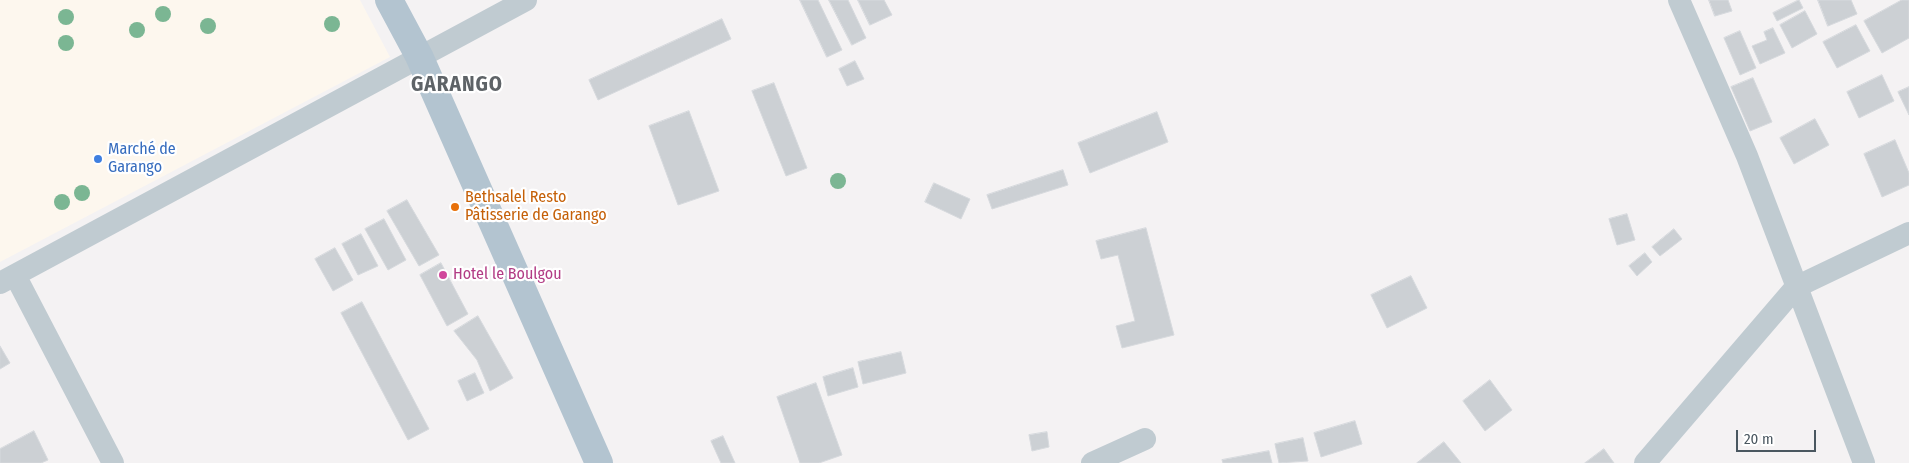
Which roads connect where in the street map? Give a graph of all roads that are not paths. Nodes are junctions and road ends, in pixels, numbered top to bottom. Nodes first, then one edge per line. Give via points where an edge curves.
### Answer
1 (389, 0) edge
2 (526, 0) edge
3 (1680, 0) edge
4 (420, 56) junction
5 (1909, 234) edge
6 (8, 279) edge
7 (1796, 287) junction
8 (1145, 439) dead end
9 (113, 463) edge
10 (599, 463) edge
11 (1092, 463) edge
12 (1645, 463) edge
13 (1864, 463) edge

1 - 4 main road
2 - 4 street
3 - 7 street via 1747,156
4 - 6 street
4 - 10 main road
5 - 7 street
6 - 9 street
7 - 12 street
7 - 13 street
8 - 11 street

